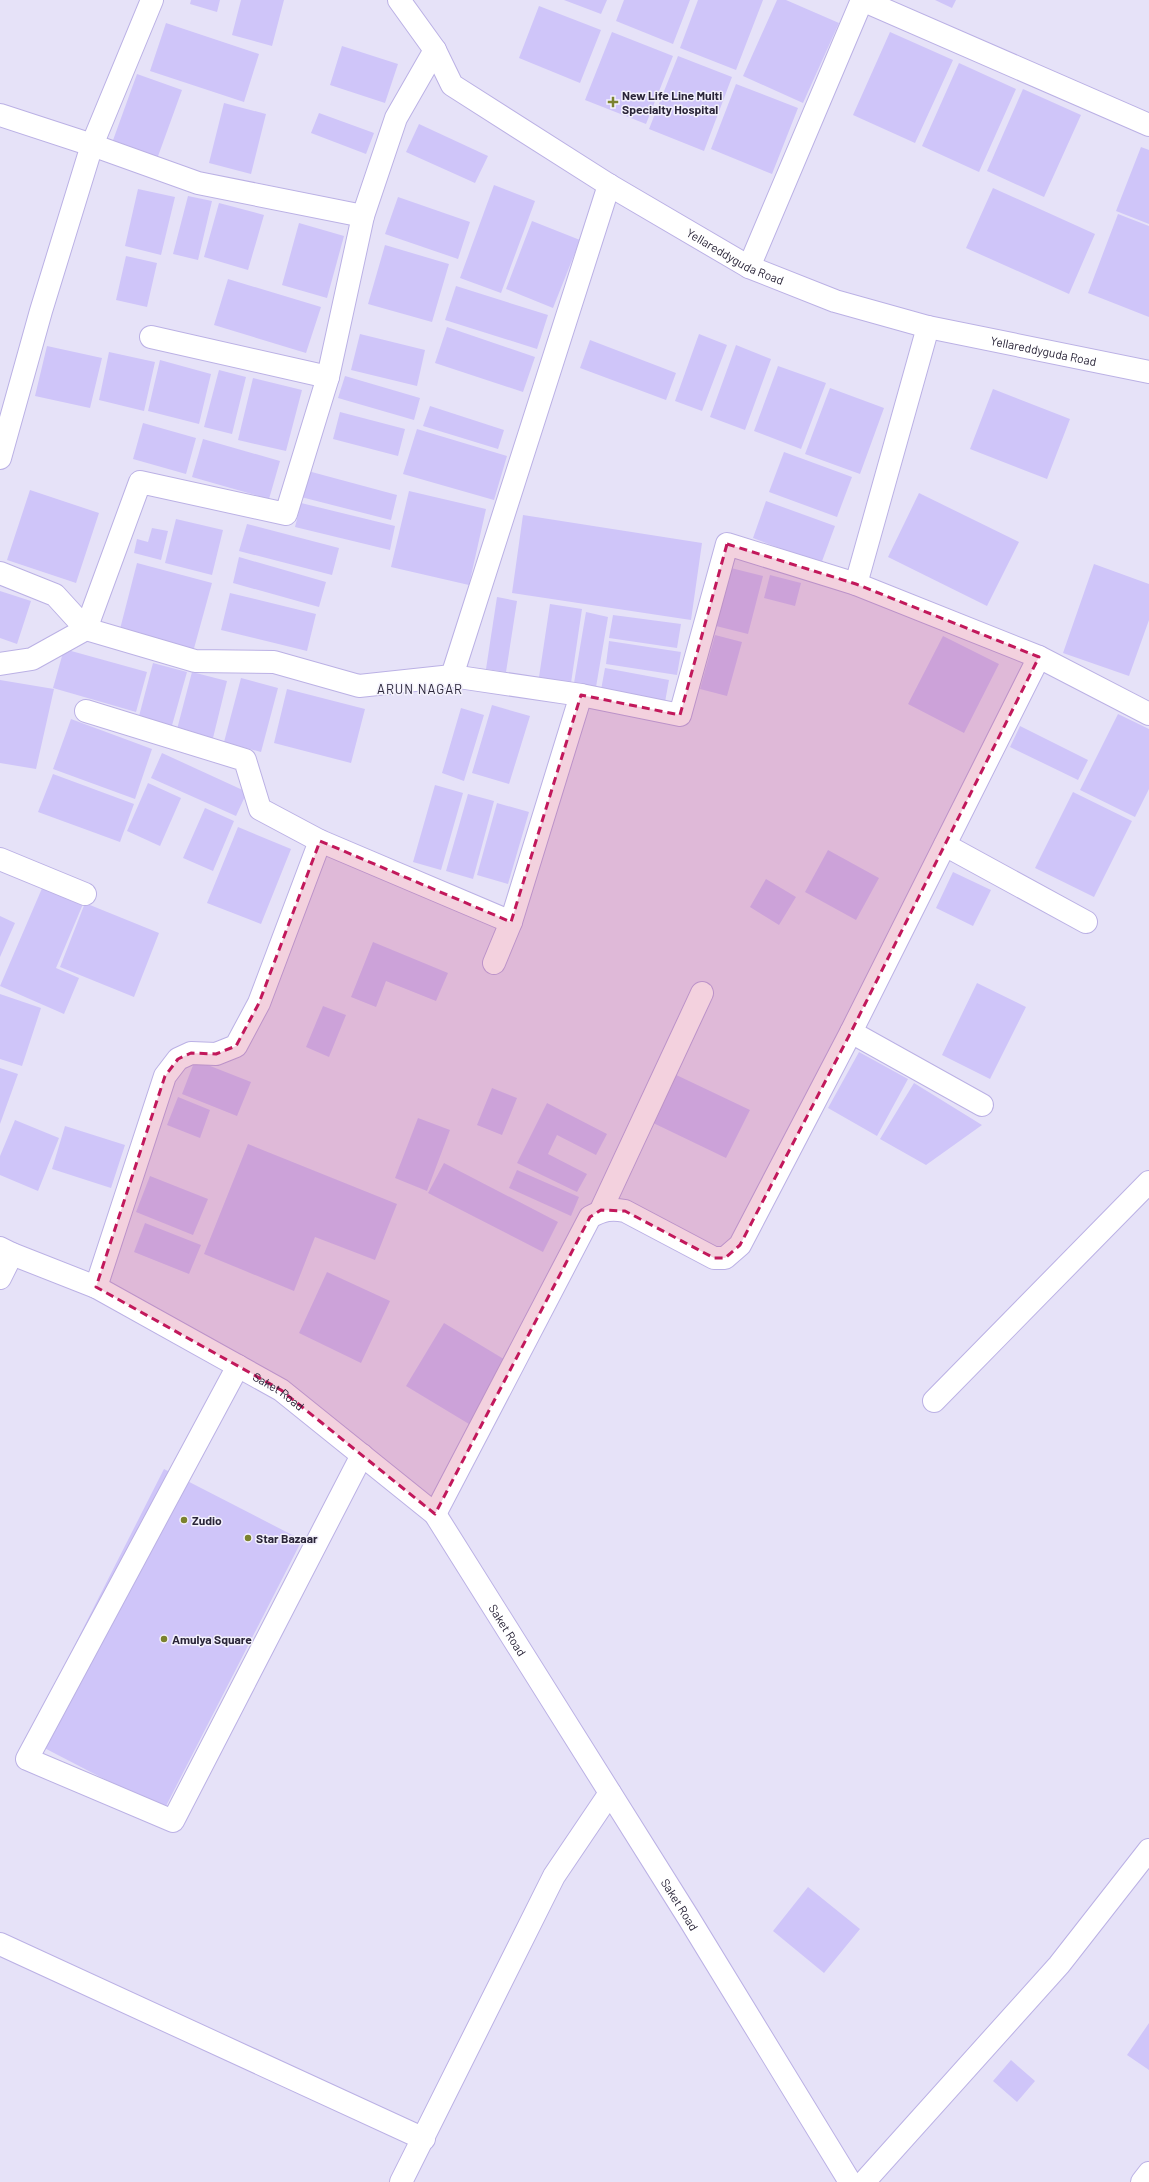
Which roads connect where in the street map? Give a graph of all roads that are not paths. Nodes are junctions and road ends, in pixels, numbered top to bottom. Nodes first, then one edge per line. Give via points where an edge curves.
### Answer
1 (152, 0) edge
2 (398, 0) edge
3 (862, 0) edge
4 (434, 50) junction
5 (0, 115) edge
6 (1149, 125) edge
7 (92, 145) junction
8 (608, 185) junction
9 (363, 216) junction
10 (750, 267) junction
11 (928, 327) junction
12 (151, 337) dead end
13 (1149, 372) edge
14 (328, 377) junction
15 (0, 458) edge
16 (0, 573) edge
17 (856, 584) junction
18 (86, 629) junction
19 (1039, 657) junction
20 (0, 664) edge
21 (452, 676) junction
22 (581, 694) junction
23 (86, 711) dead end
24 (1149, 714) edge
25 (320, 841) junction
26 (945, 845) junction
27 (0, 859) edge
28 (85, 894) dead end
29 (511, 922) junction
30 (1086, 922) dead end
31 (494, 963) dead end
32 (702, 993) dead end
33 (851, 1032) junction
34 (982, 1105) dead end
35 (1149, 1182) edge
36 (601, 1210) junction
37 (6, 1251) edge
38 (0, 1278) edge
39 (96, 1287) junction
40 (238, 1366) junction
41 (934, 1401) dead end
42 (362, 1455) junction
43 (435, 1514) junction
44 (610, 1793) junction
45 (1149, 1850) edge
46 (0, 1944) edge
47 (424, 2139) junction
48 (1149, 2173) edge
49 (401, 2182) edge
50 (850, 2182) edge
51 (864, 2182) edge
52 (1142, 2182) edge

1 - 7 street
2 - 4 street, Yellareddyguda Road
3 - 6 street
3 - 10 street
4 - 8 street, Yellareddyguda Road via 452,85
4 - 9 street via 396,118
5 - 7 street
7 - 9 street via 198,183
7 - 15 street via 41,311
8 - 10 street, Yellareddyguda Road
8 - 21 street
9 - 14 street
10 - 11 street, Yellareddyguda Road via 835,301
11 - 13 street, Yellareddyguda Road
11 - 17 street
12 - 14 street
14 - 18 street via 286,514 140,482
16 - 18 street via 56,595
17 - 19 street
17 - 22 street via 726,544 680,715
18 - 20 street via 32,659
18 - 21 street via 195,661 274,662 359,686
19 - 24 street
19 - 26 street
21 - 22 street
22 - 29 street
23 - 25 street via 245,760 260,809
25 - 29 street
25 - 39 street via 259,1003 236,1046 216,1054 191,1053 178,1059 165,1076
26 - 30 street
26 - 33 street
27 - 28 street
29 - 31 street
32 - 36 street
33 - 34 street
33 - 36 street via 740,1245 733,1253 725,1258 714,1258 625,1211 614,1208
35 - 41 street
36 - 43 street via 590,1217
37 - 38 street
37 - 39 street, Saket Road
39 - 40 street, Saket Road
40 - 42 street, Saket Road via 281,1390
40 - 42 street via 27,1759 173,1821
42 - 43 street, Saket Road
43 - 44 street, Saket Road
44 - 47 street via 554,1876
44 - 50 street, Saket Road
45 - 51 street via 1060,1965
46 - 47 street
47 - 49 street
48 - 52 street

